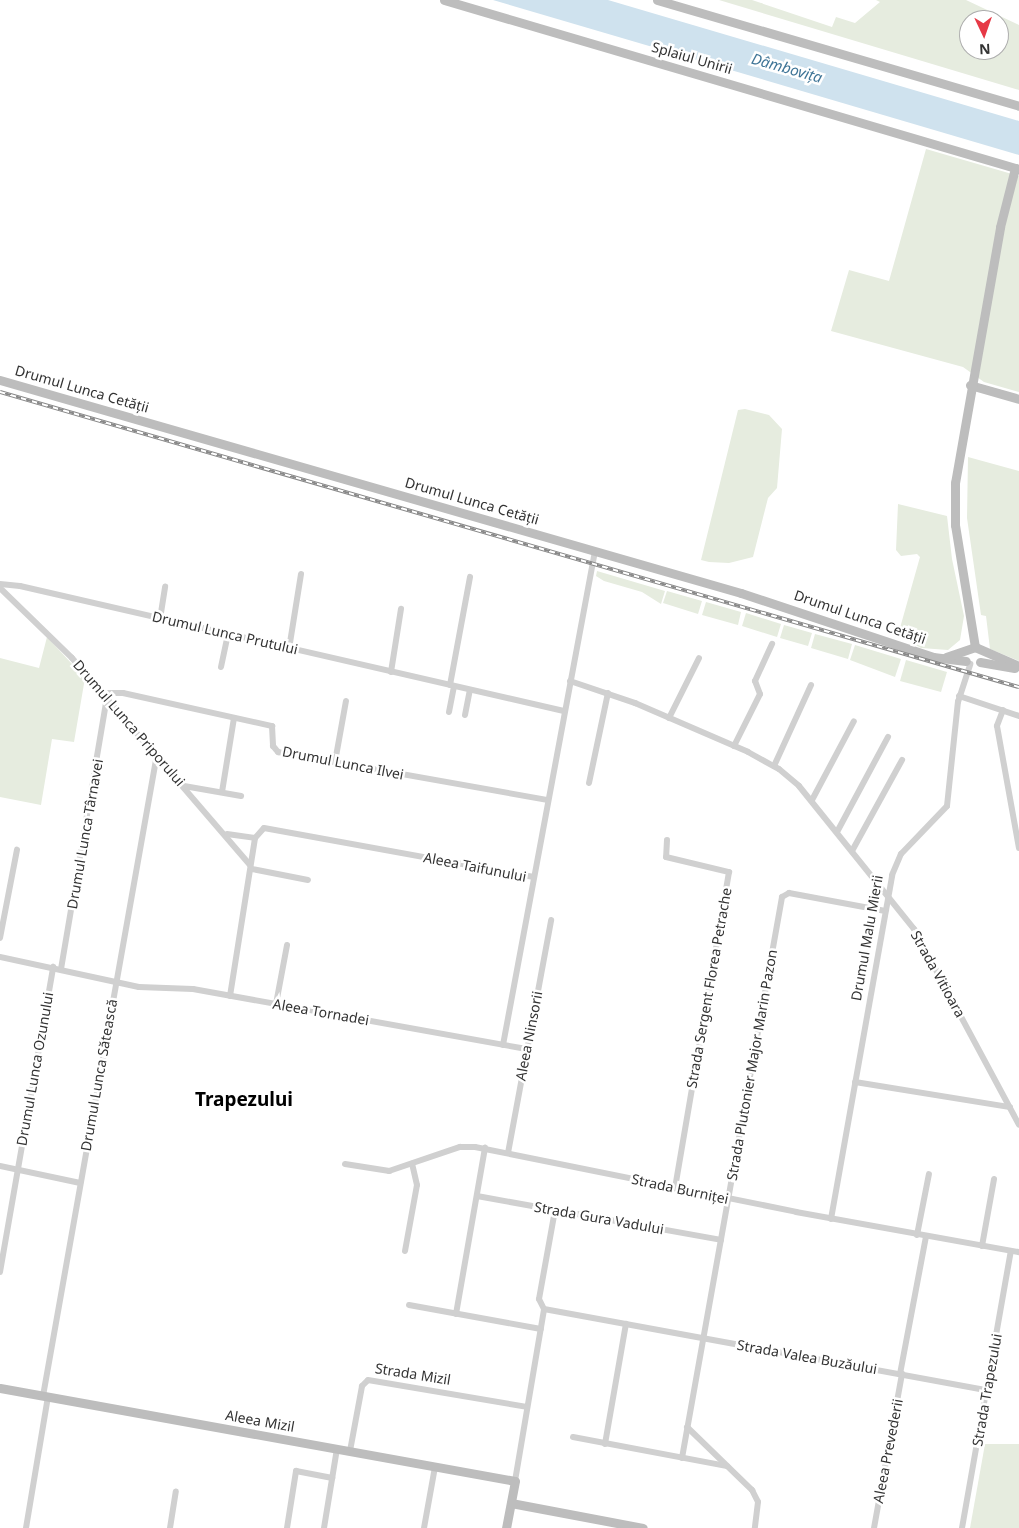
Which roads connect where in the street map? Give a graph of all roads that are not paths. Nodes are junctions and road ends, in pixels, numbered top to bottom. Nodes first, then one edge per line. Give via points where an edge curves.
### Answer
1 (444, 0) edge
2 (657, 0) edge
3 (1019, 106) edge
4 (1017, 168) edge
5 (0, 380) edge
6 (970, 385) junction
7 (1019, 399) edge
8 (595, 551) junction
9 (300, 574) dead end
10 (470, 577) dead end
11 (0, 586) edge
12 (165, 586) dead end
13 (401, 609) dead end
14 (160, 618) junction
15 (228, 635) junction
16 (772, 644) dead end
17 (288, 648) junction
18 (971, 653) junction
19 (699, 658) dead end
20 (221, 667) dead end
21 (1019, 668) edge
22 (391, 672) junction
23 (570, 681) junction
24 (811, 684) dead end
25 (452, 686) junction
26 (470, 690) junction
27 (608, 693) junction
28 (105, 696) junction
29 (959, 696) junction
30 (346, 701) dead end
31 (1003, 710) junction
32 (564, 711) junction
33 (449, 712) dead end
34 (465, 715) dead end
35 (1019, 716) edge
36 (234, 718) junction
37 (668, 718) junction
38 (854, 721) dead end
39 (888, 737) dead end
40 (734, 746) junction
41 (157, 754) junction
42 (902, 760) dead end
43 (335, 762) junction
44 (774, 766) junction
45 (589, 783) dead end
46 (184, 786) junction
47 (222, 792) junction
48 (241, 796) dead end
49 (548, 800) junction
50 (812, 800) junction
51 (837, 832) junction
52 (227, 834) junction
53 (255, 838) junction
54 (667, 840) dead end
55 (1018, 840) edge
56 (1019, 848) edge
57 (17, 850) dead end
58 (852, 851) junction
59 (251, 867) junction
60 (533, 878) junction
61 (308, 880) dead end
62 (888, 896) junction
63 (885, 911) junction
64 (551, 920) dead end
65 (0, 938) edge
66 (287, 944) dead end
67 (0, 957) edge
68 (53, 967) junction
69 (61, 969) junction
70 (116, 982) junction
71 (230, 996) junction
72 (276, 1004) junction
73 (503, 1045) junction
74 (527, 1049) junction
75 (855, 1082) junction
76 (1010, 1107) junction
77 (1019, 1125) edge
78 (485, 1148) junction
79 (508, 1153) junction
80 (345, 1164) dead end
81 (412, 1164) junction
82 (0, 1166) edge
83 (17, 1170) junction
84 (930, 1174) dead end
85 (994, 1179) dead end
86 (80, 1183) junction
87 (675, 1188) junction
88 (476, 1196) junction
89 (729, 1199) junction
90 (555, 1210) junction
91 (831, 1219) junction
92 (917, 1234) junction
93 (926, 1236) junction
94 (722, 1240) junction
95 (982, 1246) junction
96 (405, 1251) dead end
97 (1011, 1251) junction
98 (1019, 1252) edge
99 (0, 1272) edge
100 (409, 1304) dead end
101 (544, 1309) junction
102 (456, 1314) junction
103 (626, 1324) junction
104 (541, 1329) junction
105 (704, 1338) junction
106 (901, 1374) junction
107 (0, 1388) edge
108 (987, 1390) junction
109 (45, 1397) junction
110 (527, 1408) junction
111 (687, 1427) junction
112 (573, 1438) dead end
113 (605, 1444) junction
114 (337, 1449) junction
115 (350, 1451) junction
116 (682, 1458) junction
117 (727, 1466) junction
118 (435, 1467) junction
119 (332, 1478) junction
120 (514, 1481) junction
121 (176, 1491) dead end
122 (511, 1503) junction
123 (604, 1524) edge
124 (26, 1528) edge
125 (170, 1528) edge
126 (287, 1528) edge
127 (324, 1528) edge
128 (424, 1528) edge
129 (506, 1528) edge
130 (643, 1528) edge
131 (755, 1528) edge
132 (874, 1528) edge
133 (962, 1528) edge

1 - 4 street, Splaiul Unirii
2 - 3 street
4 - 6 street via 1003,212
5 - 8 street, Drumul Lunca Cetății
6 - 7 street
6 - 18 street via 958,450 954,509 972,632
8 - 18 street, Drumul Lunca Cetății via 824,618 933,657
8 - 23 street
9 - 17 street
10 - 25 street
11 - 14 street, Drumul Lunca Prutului
11 - 28 street, Drumul Lunca Priporului
12 - 14 street
13 - 22 street
14 - 15 street, Drumul Lunca Prutului
15 - 17 street, Drumul Lunca Prutului
15 - 20 street
16 - 40 street via 755,681 760,694
17 - 22 street, Drumul Lunca Prutului
18 - 21 street, Drumul Lunca Cetății
18 - 21 street, Drumul Lunca Cetății via 980,662
18 - 29 street, Drumul Malu Mierii
19 - 37 street
22 - 25 street, Drumul Lunca Prutului
23 - 27 street, Strada Vitioara
23 - 32 street
24 - 44 street
25 - 26 street, Drumul Lunca Prutului
25 - 33 street
26 - 32 street, Drumul Lunca Prutului
26 - 34 street
27 - 37 street, Strada Vitioara
27 - 45 street
28 - 36 street, Drumul Lunca Ilvei via 123,693
28 - 41 street, Drumul Lunca Priporului
28 - 69 street, Drumul Lunca Târnavei
29 - 31 street
29 - 62 street, Drumul Malu Mierii via 947,806 900,854
30 - 43 street
31 - 35 street
31 - 55 street via 997,726
32 - 49 street
36 - 43 street, Drumul Lunca Ilvei via 273,727 273,746 278,752
36 - 47 street
37 - 40 street, Strada Vitioara
38 - 50 street
39 - 51 street
40 - 44 street, Strada Vitioara
41 - 46 street, Drumul Lunca Priporului
41 - 70 street, Drumul Lunca Sătească
42 - 58 street
43 - 49 street, Drumul Lunca Ilvei
44 - 50 street, Strada Vitioara
46 - 47 street
46 - 52 street, Drumul Lunca Priporului
47 - 48 street
49 - 60 street
50 - 51 street, Strada Vitioara
51 - 58 street, Strada Vitioara
52 - 53 street, Aleea Taifunului
52 - 59 street, Drumul Lunca Priporului
53 - 59 street
53 - 60 street, Aleea Taifunului via 264,828
54 - 87 street, Strada Sergent Florea Petrache via 666,857 729,872
55 - 56 street
57 - 65 street
58 - 62 street, Strada Vitioara
59 - 61 street
59 - 71 street
60 - 73 street, Aleea Taifunului
62 - 63 street, Drumul Malu Mierii
62 - 76 street, Strada Vitioara via 919,937
63 - 75 street, Drumul Malu Mierii
63 - 89 street, Strada Plutonier Major Marin Pazon via 789,893 782,897
64 - 74 street, Aleea Ninsorii
66 - 72 street
67 - 68 street
68 - 69 street
68 - 83 street, Drumul Lunca Ozunului
69 - 70 street
70 - 71 street, Aleea Tornadei
70 - 86 street, Drumul Lunca Sătească
71 - 72 street, Aleea Tornadei
72 - 73 street, Aleea Tornadei
73 - 74 street, Aleea Tornadei
74 - 79 street, Aleea Ninsorii
75 - 76 street
75 - 91 street, Drumul Malu Mierii
76 - 77 street, Strada Vitioara
78 - 79 street, Strada Burniței
78 - 81 street, Strada Burniței via 460,1147
78 - 88 street
79 - 87 street, Strada Burniței
80 - 81 street, Strada Burniței via 385,1171
81 - 96 street via 417,1184
82 - 83 street
83 - 86 street
83 - 99 street
84 - 92 street
85 - 95 street
86 - 109 street, Drumul Lunca Sătească
87 - 89 street, Strada Burniței
88 - 90 street, Strada Gura Vadului
88 - 102 street
89 - 91 street, Strada Burniței
89 - 94 street, Strada Plutonier Major Marin Pazon
90 - 94 street, Strada Gura Vadului
90 - 101 street via 539,1299
91 - 92 street, Strada Burniței
92 - 93 street, Strada Burniței
93 - 95 street, Strada Burniței
93 - 106 street, Aleea Prevederii
94 - 105 street, Strada Plutonier Major Marin Pazon
95 - 97 street, Strada Burniței
97 - 98 street, Strada Burniței
97 - 108 street, Strada Trapezului
100 - 102 street
101 - 103 street, Strada Valea Buzăului
101 - 104 street
102 - 104 street
103 - 105 street, Strada Valea Buzăului
103 - 113 street
104 - 110 street
105 - 106 street, Strada Valea Buzăului
105 - 111 street, Strada Plutonier Major Marin Pazon
106 - 108 street, Strada Valea Buzăului
106 - 132 street, Aleea Prevederii
107 - 109 street, Aleea Mizil
108 - 133 street, Strada Trapezului
109 - 114 street, Aleea Mizil
109 - 124 street, Drumul Lunca Sătească
110 - 115 street, Strada Mizil via 368,1380 362,1386
110 - 120 street
111 - 116 street, Strada Plutonier Major Marin Pazon
111 - 117 street
112 - 113 street
113 - 116 street
114 - 115 street, Aleea Mizil
114 - 119 street
115 - 118 street, Aleea Mizil
116 - 117 street
117 - 131 street via 756,1497
118 - 120 street, Aleea Mizil
118 - 128 street
119 - 126 street via 296,1471
119 - 127 street
120 - 122 street
121 - 125 street
122 - 123 street
122 - 129 street
123 - 130 street

